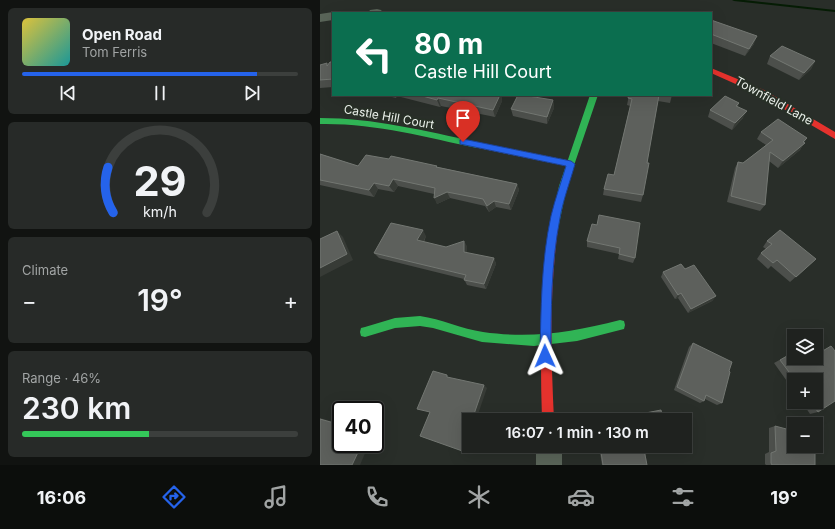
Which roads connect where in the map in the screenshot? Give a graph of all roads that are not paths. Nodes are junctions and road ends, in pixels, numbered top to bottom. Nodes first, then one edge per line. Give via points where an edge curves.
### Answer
1 (332, 16) edge
2 (320, 18) edge
3 (712, 70) edge
4 (594, 96) edge
5 (320, 121) edge
6 (835, 136) edge
7 (571, 164) junction
8 (620, 325) dead end
9 (365, 332) dead end
10 (544, 340) junction
11 (548, 413) edge
12 (549, 453) edge
13 (549, 465) edge

1 - 2 street
3 - 6 street, Townfield Lane via 761,92
4 - 7 street
5 - 7 street, Castle Hill Court via 337,120 378,125
7 - 10 street via 556,216 551,245
8 - 10 street via 591,334
9 - 10 street via 388,324 428,322 477,336 507,340
10 - 11 street
12 - 13 street

